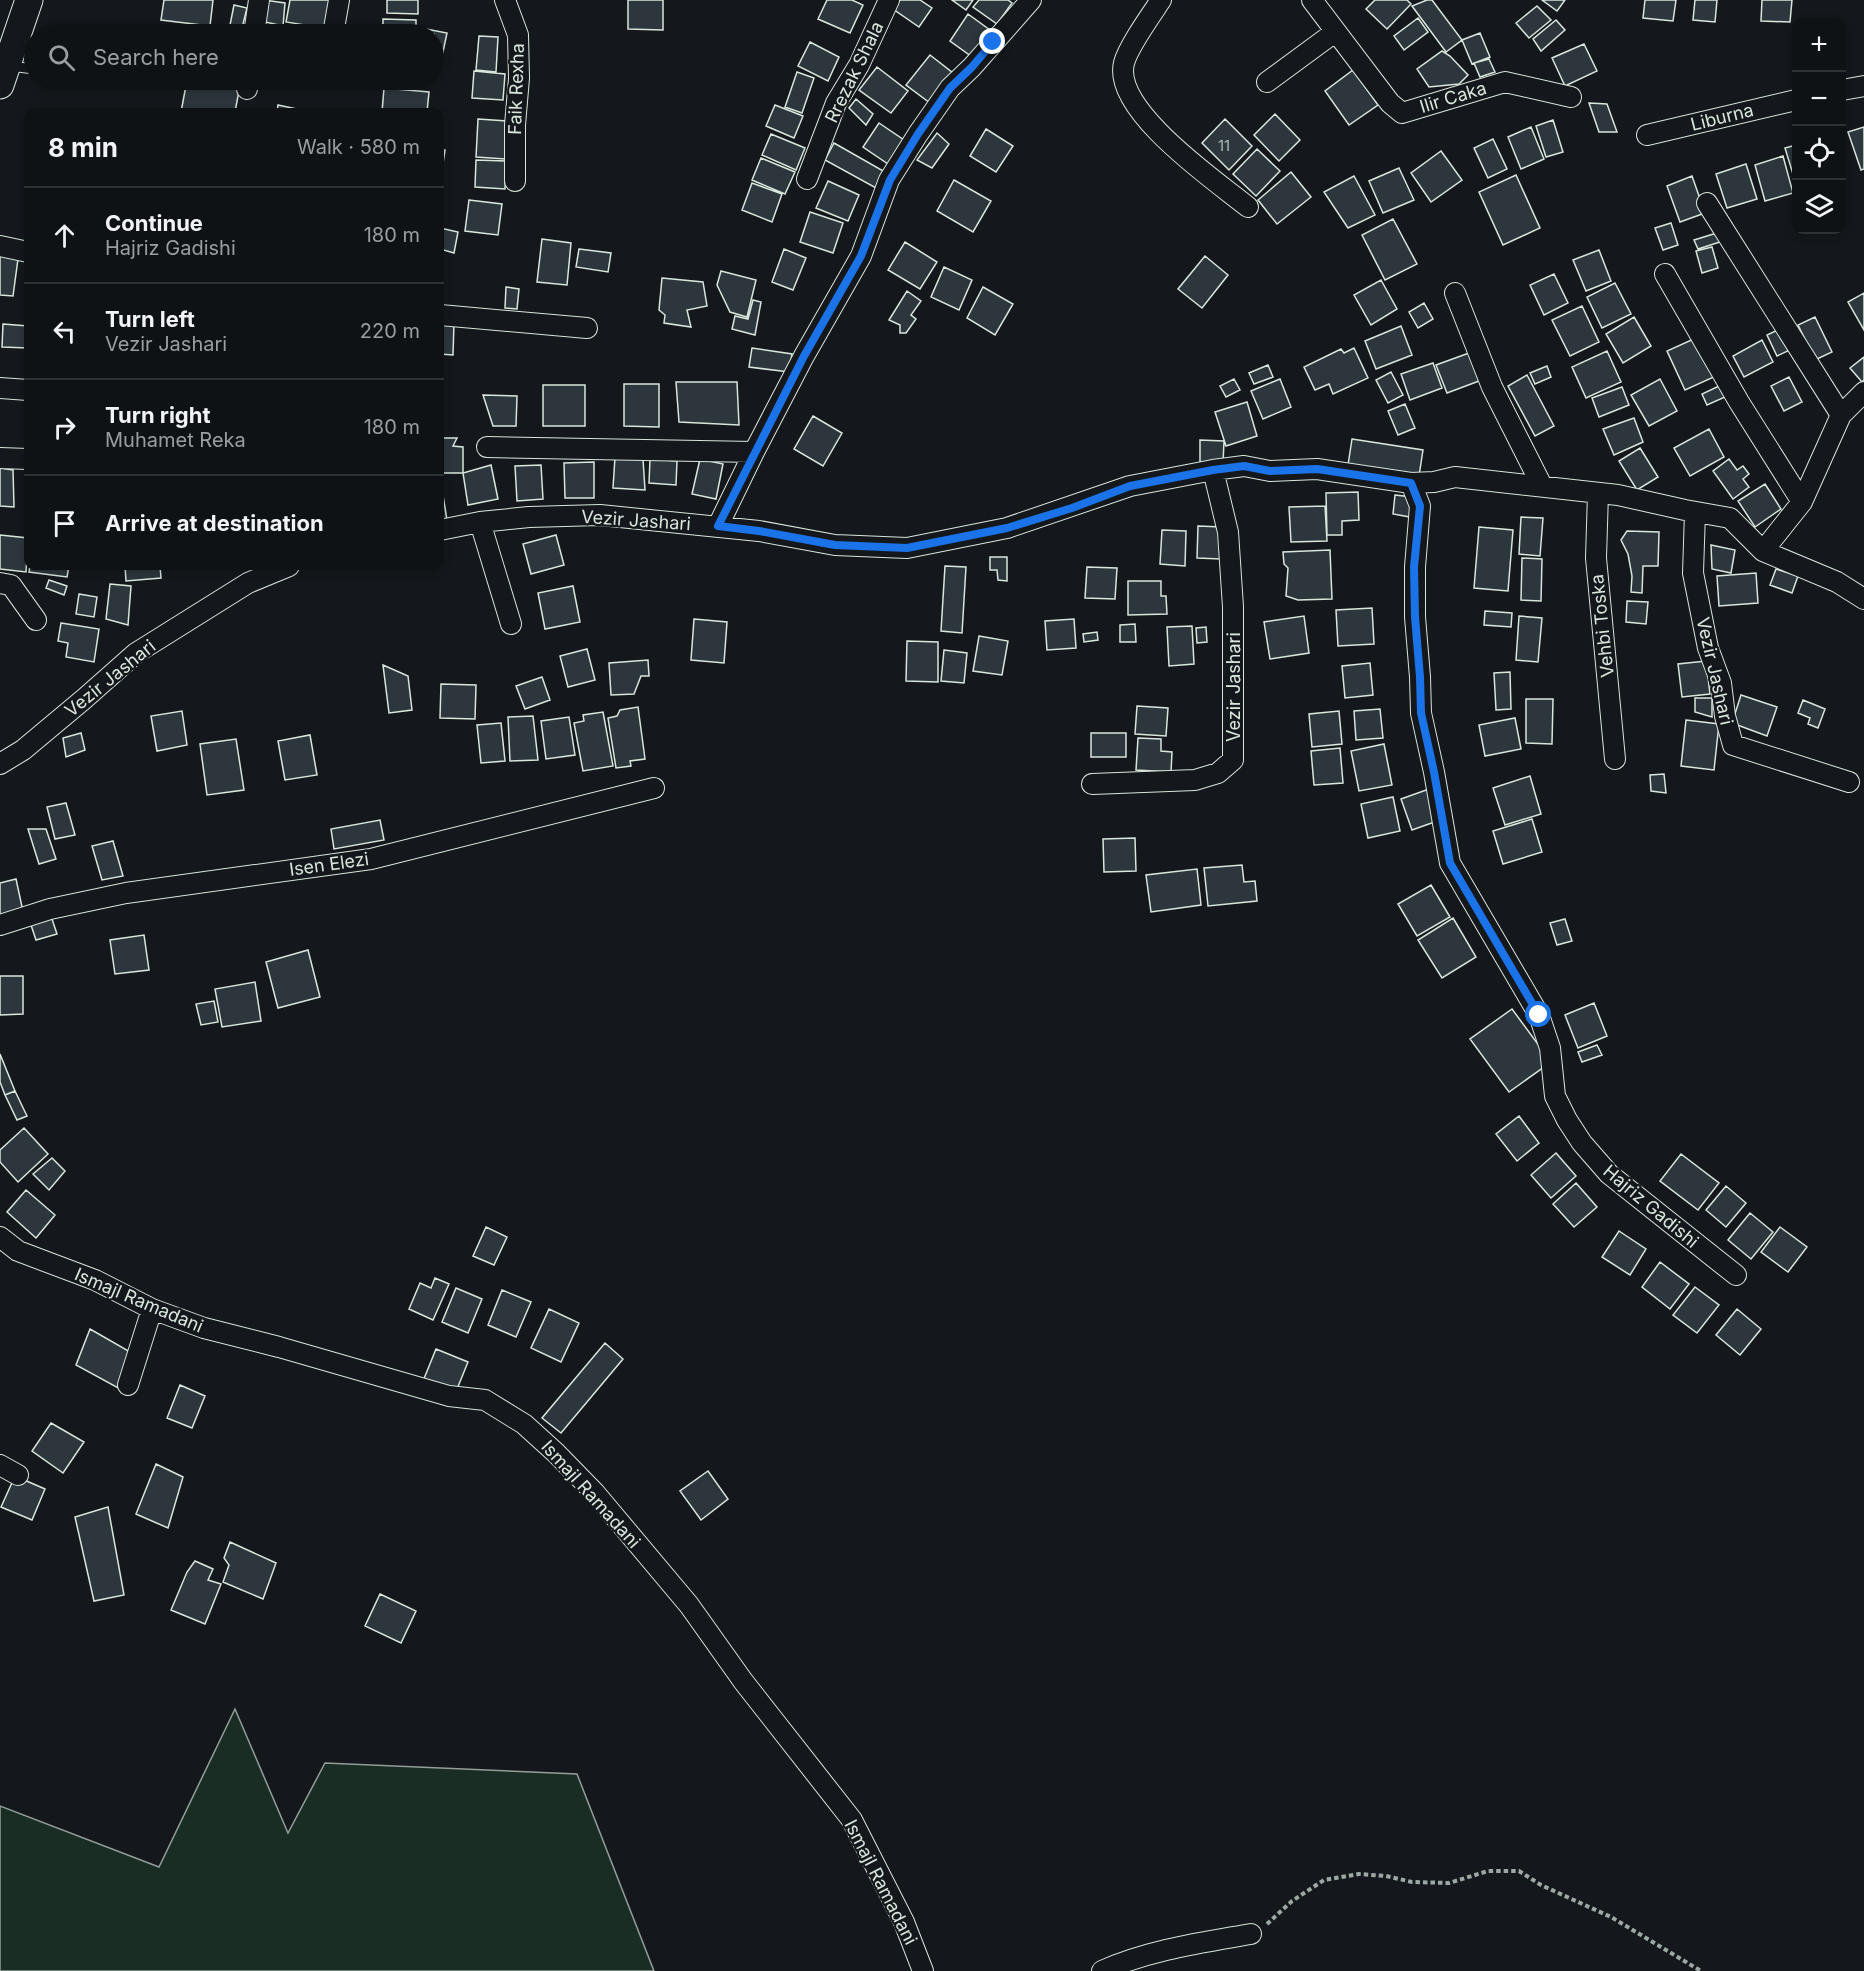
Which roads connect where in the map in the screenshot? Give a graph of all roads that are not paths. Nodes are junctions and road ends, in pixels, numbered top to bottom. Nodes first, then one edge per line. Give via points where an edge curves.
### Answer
1 (29, 0) edge
2 (259, 0) edge
3 (339, 0) edge
4 (505, 0) edge
5 (889, 0) edge
6 (1031, 0) edge
7 (1161, 0) edge
8 (1321, 2) edge
9 (255, 24) edge
10 (335, 24) edge
11 (1335, 32) junction
12 (24, 71) edge
13 (4, 76) edge
14 (1267, 82) dead end
15 (1864, 86) edge
16 (1846, 89) edge
17 (1571, 97) dead end
18 (1792, 101) edge
19 (1647, 135) dead end
20 (807, 179) dead end
21 (514, 181) dead end
22 (1707, 203) dead end
23 (1248, 207) dead end
24 (0, 246) edge
25 (24, 251) edge
26 (1665, 274) dead end
27 (1455, 293) dead end
28 (444, 315) edge
29 (587, 328) dead end
30 (0, 388) edge
31 (24, 390) edge
32 (1864, 392) edge
33 (1841, 415) junction
34 (487, 447) dead end
35 (754, 453) junction
36 (0, 458) edge
37 (24, 459) edge
38 (1213, 470) junction
39 (1411, 483) junction
40 (1542, 486) junction
41 (1598, 493) junction
42 (1802, 502) junction
43 (1695, 512) junction
44 (480, 522) junction
45 (718, 526) junction
46 (444, 529) edge
47 (1763, 551) junction
48 (279, 570) edge
49 (0, 583) edge
50 (1864, 599) edge
51 (36, 620) dead end
52 (511, 624) dead end
53 (1615, 759) dead end
54 (0, 764) edge
55 (1849, 782) dead end
56 (1092, 784) dead end
57 (654, 788) dead end
58 (0, 925) edge
59 (0, 1237) edge
60 (1736, 1275) dead end
61 (152, 1309) junction
62 (128, 1385) dead end
63 (0, 1465) edge
64 (18, 1475) dead end
65 (1251, 1934) road end
66 (923, 1971) edge
67 (1101, 1971) edge

1 - 13 street
2 - 9 street
3 - 10 street
4 - 21 street, Faik Rexha via 518,35
5 - 20 street, Rrezak Shala via 859,65 836,103
6 - 35 street via 950,88 912,143 890,180 861,256
7 - 23 street via 1124,63 1124,82 1161,137
8 - 11 street, Ilir Caka
11 - 14 street
11 - 17 street, Ilir Caka via 1402,113 1504,82
12 - 13 lane
15 - 16 street
18 - 19 street, Liburna
22 - 33 street
24 - 25 street
26 - 42 street
27 - 40 street via 1492,387
28 - 29 street
30 - 31 street
32 - 33 street
33 - 42 street
34 - 35 street
35 - 45 street
36 - 37 street
38 - 39 street, Vezir Jashari via 1244,466 1270,471 1317,469
38 - 45 street, Vezir Jashari via 1130,486 1007,528 907,548 835,545
38 - 56 street, Vezir Jashari via 1228,532 1233,607 1233,760 1218,772 1195,780
39 - 40 street, Vezir Jashari via 1455,477
39 - 60 street, Hajriz Gadishi via 1420,506 1414,567 1421,713 1450,863 1539,1015 1550,1048 1556,1096 1582,1143 1609,1174
40 - 41 street, Vezir Jashari
41 - 43 street, Vezir Jashari
41 - 53 street, Vehbi Toska via 1596,558
42 - 47 street
43 - 47 street, Vezir Jashari via 1730,518
43 - 55 street, Vezir Jashari via 1693,573 1733,745
44 - 45 street, Vezir Jashari via 600,515
44 - 46 street, Vezir Jashari
44 - 52 street
47 - 50 street via 1837,582
48 - 54 street, Vezir Jashari via 248,583 136,653
49 - 51 street via 11,585
57 - 58 street, Isen Elezi via 371,859 126,893
59 - 61 street, Ismajl Ramadani via 18,1251 95,1280
61 - 62 street
61 - 66 street, Ismajl Ramadani via 204,1328 448,1396 485,1400 524,1424 596,1493 689,1605 852,1820 904,1922
63 - 64 street
65 - 67 street via 1185,1945

